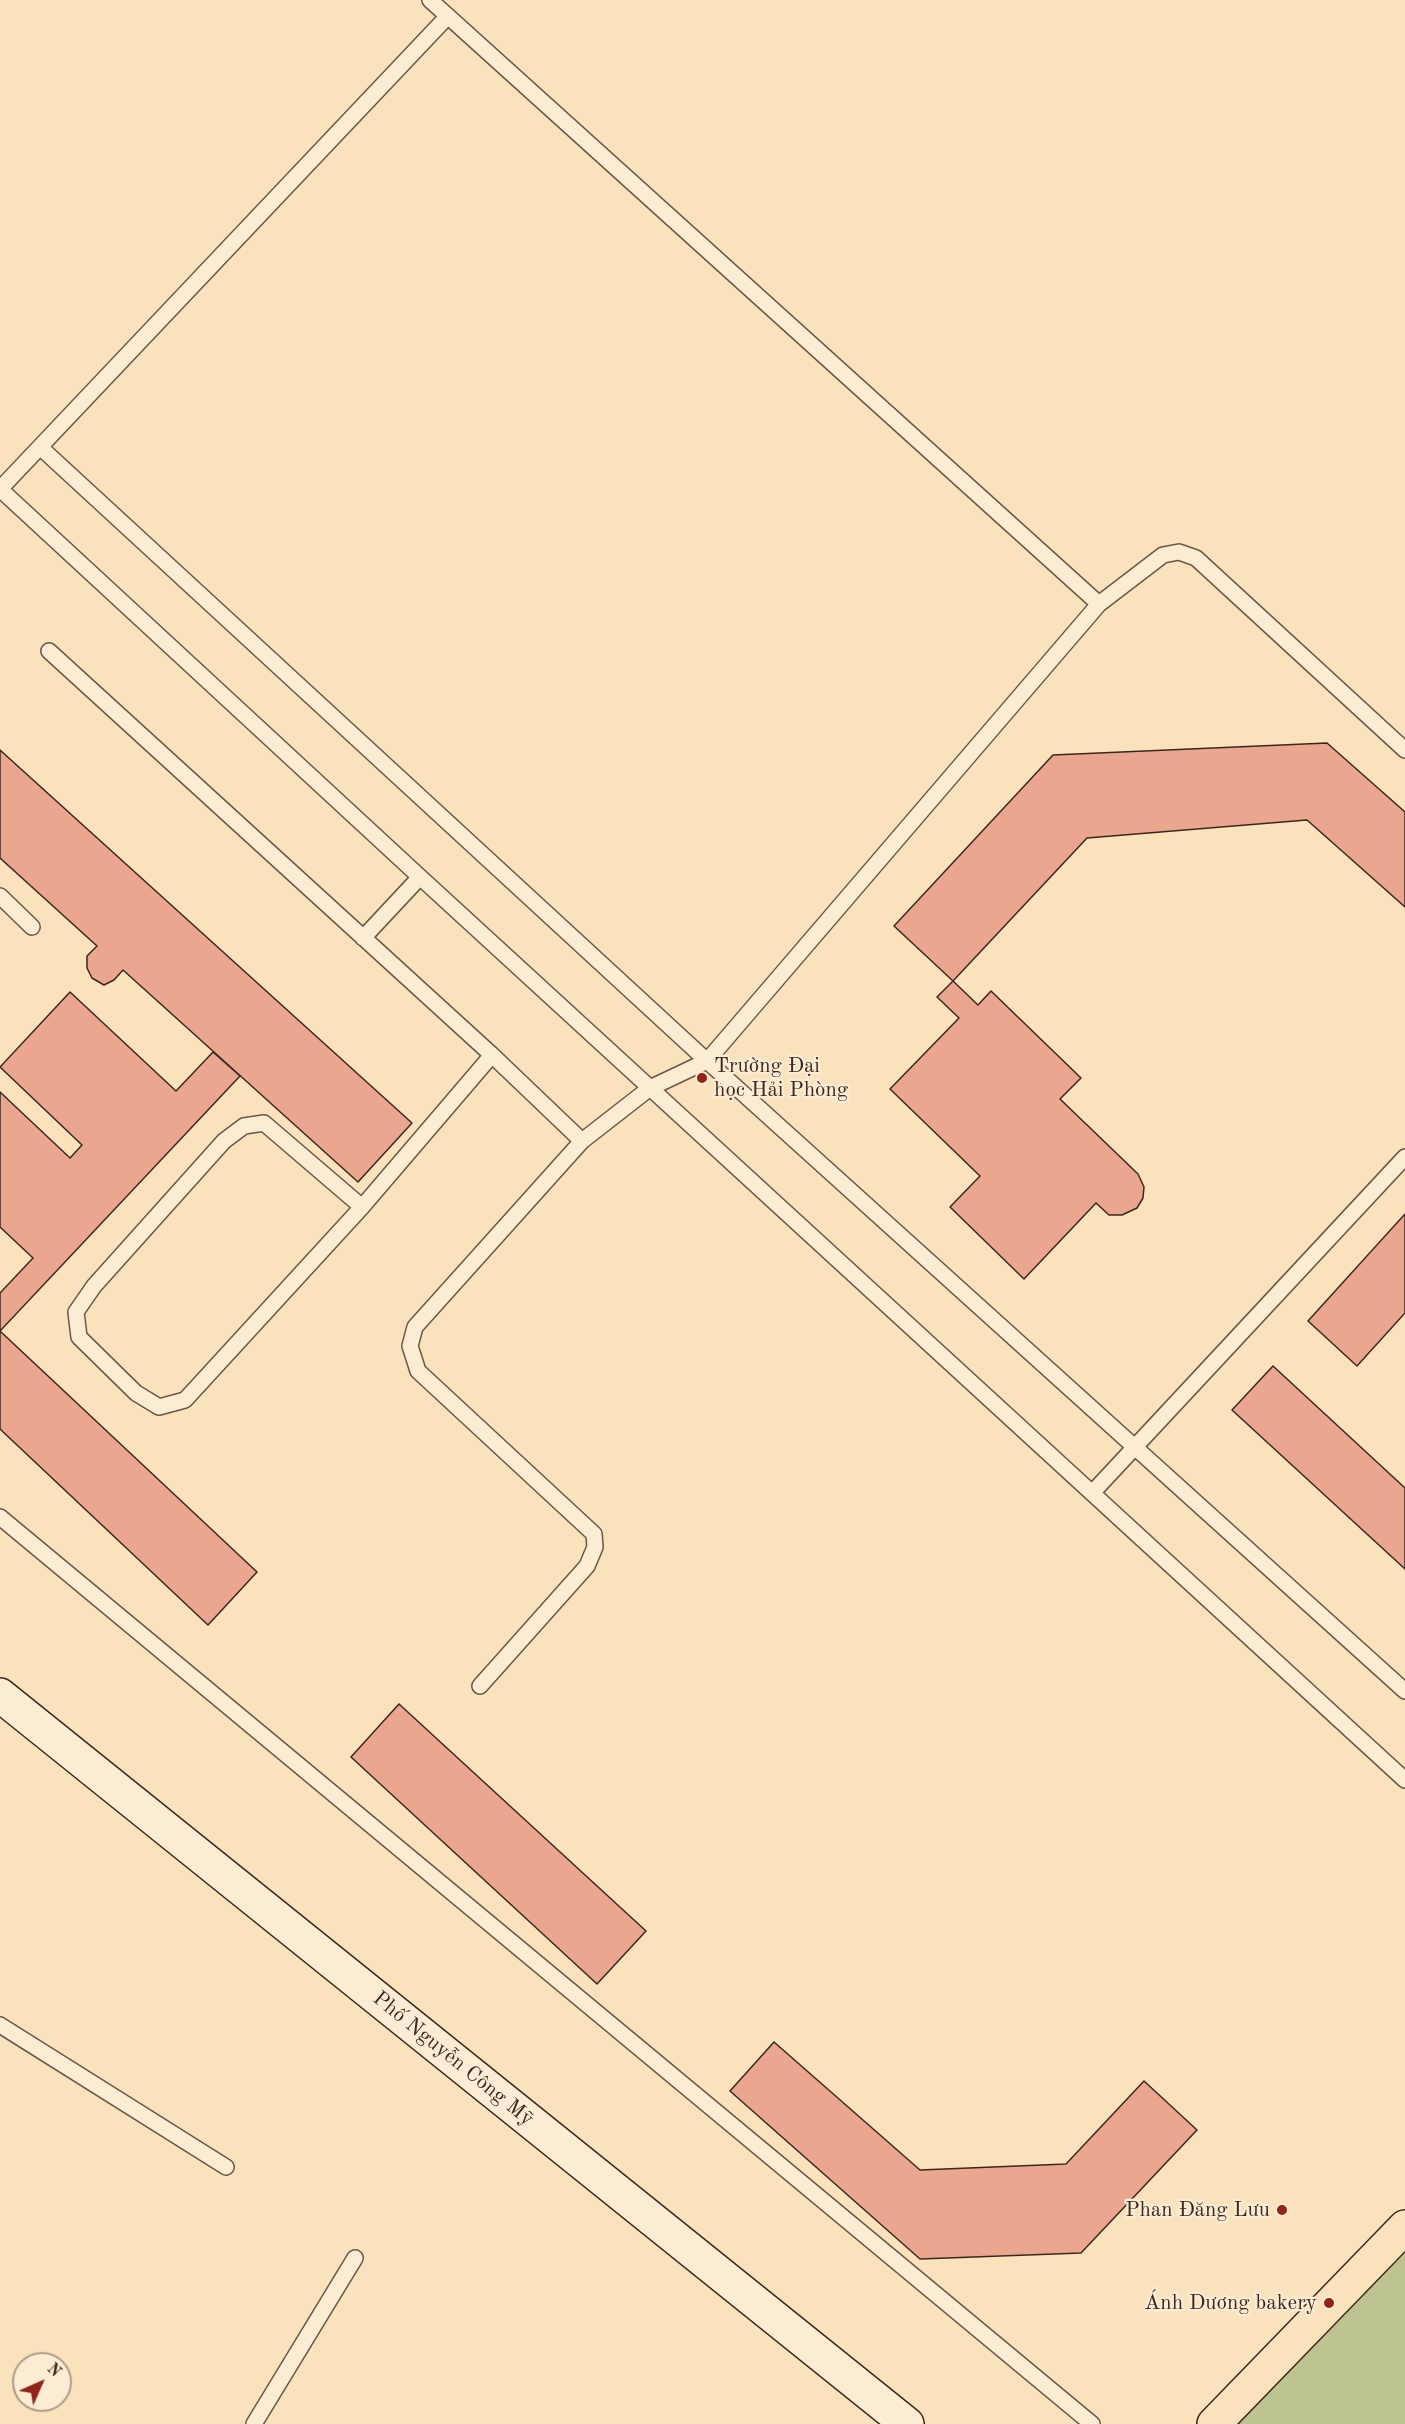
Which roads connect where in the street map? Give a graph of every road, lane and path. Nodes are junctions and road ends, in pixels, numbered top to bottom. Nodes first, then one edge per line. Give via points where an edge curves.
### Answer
1 (430, 0) edge
2 (448, 16) junction
3 (40, 447) junction
4 (0, 489) edge
5 (1099, 604) junction
6 (49, 651) dead end
7 (1405, 750) edge
8 (420, 877) junction
9 (0, 896) edge
10 (32, 927) dead end
11 (363, 938) junction
12 (492, 1055) junction
13 (707, 1061) junction
14 (650, 1088) junction
15 (582, 1141) junction
16 (1405, 1157) edge
17 (362, 1208) junction
18 (1134, 1448) junction
19 (1093, 1492) junction
20 (0, 1517) edge
21 (480, 1686) dead end
22 (1405, 1691) edge
23 (0, 1695) edge
24 (1405, 1780) edge
25 (0, 2025) edge
26 (226, 2167) dead end
27 (1405, 2227) edge
28 (355, 2258) dead end
29 (254, 2424) edge
30 (906, 2424) edge
31 (1092, 2424) edge
32 (1214, 2424) edge

1 - 2 lane
2 - 3 lane
2 - 5 lane
3 - 4 lane
3 - 13 lane
4 - 8 lane
5 - 7 lane via 1163,555 1179,552 1196,558
5 - 13 lane
6 - 11 lane
8 - 11 lane
8 - 14 lane
9 - 10 lane
11 - 12 lane
12 - 15 lane
12 - 17 lane
13 - 14 lane
13 - 18 lane
14 - 15 lane
14 - 19 lane
15 - 21 lane via 415,1327 410,1346 418,1371 594,1534 595,1547 587,1566
16 - 18 lane
17 - 17 lane via 264,1123 244,1126 224,1141 94,1286 76,1312 79,1337 136,1393 159,1407 185,1400
18 - 19 lane
18 - 22 lane
19 - 24 lane
20 - 31 lane
23 - 30 street, Phố Nguyễn Công Mỹ
25 - 26 lane
27 - 32 main road
28 - 29 lane

